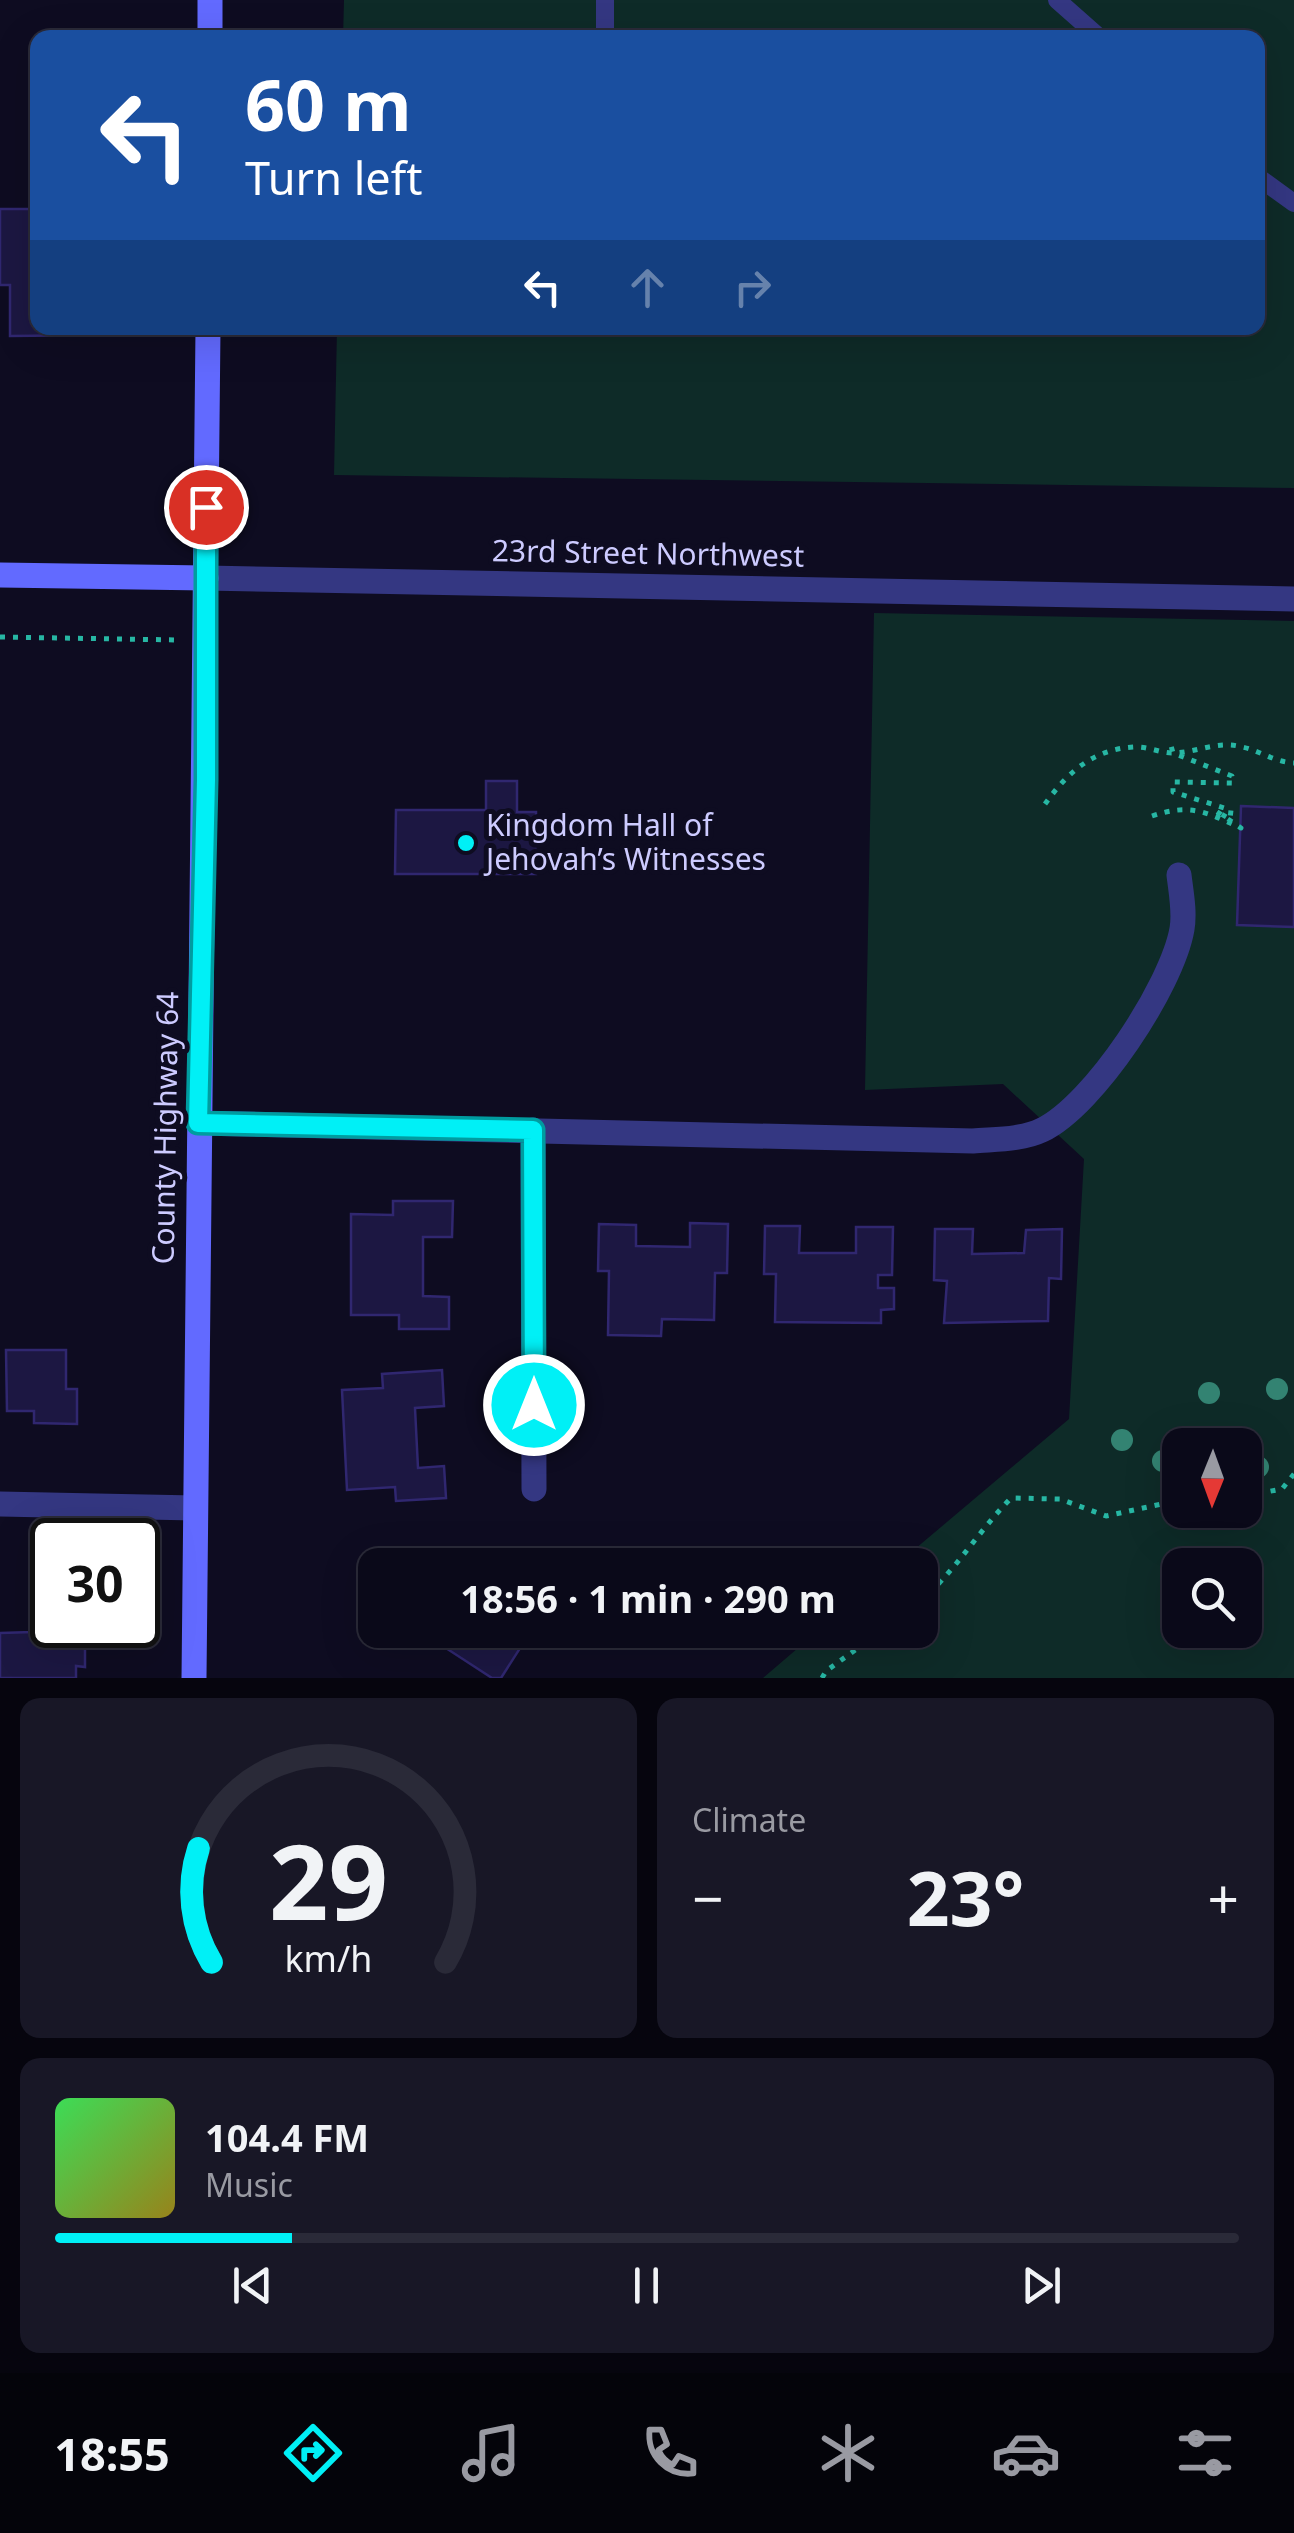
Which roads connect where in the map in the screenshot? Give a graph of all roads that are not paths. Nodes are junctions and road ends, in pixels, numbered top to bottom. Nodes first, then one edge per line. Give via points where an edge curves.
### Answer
1 (210, 0) edge
2 (605, 0) edge
3 (1057, 0) edge
4 (210, 30) edge
5 (605, 30) edge
6 (1091, 30) edge
7 (1265, 189) edge
8 (1294, 203) edge
9 (208, 335) edge
10 (0, 575) edge
11 (206, 578) junction
12 (1294, 600) edge
13 (1180, 875) dead end
14 (198, 1123) junction
15 (533, 1130) junction
16 (534, 1489) dead end
17 (0, 1504) edge
18 (195, 1508) junction
19 (194, 1678) edge

1 - 4 street
2 - 5 lane
3 - 6 lane
7 - 8 lane
9 - 11 street, County Highway 64
10 - 11 street, 23rd Street Northwest
11 - 12 street, 23rd Street Northwest
11 - 14 street, County Highway 64
13 - 15 street via 1182,928 1160,987 1095,1086 1039,1132 973,1140
14 - 15 street
14 - 18 street, County Highway 64
15 - 16 street
17 - 18 street
18 - 19 street, County Highway 64

